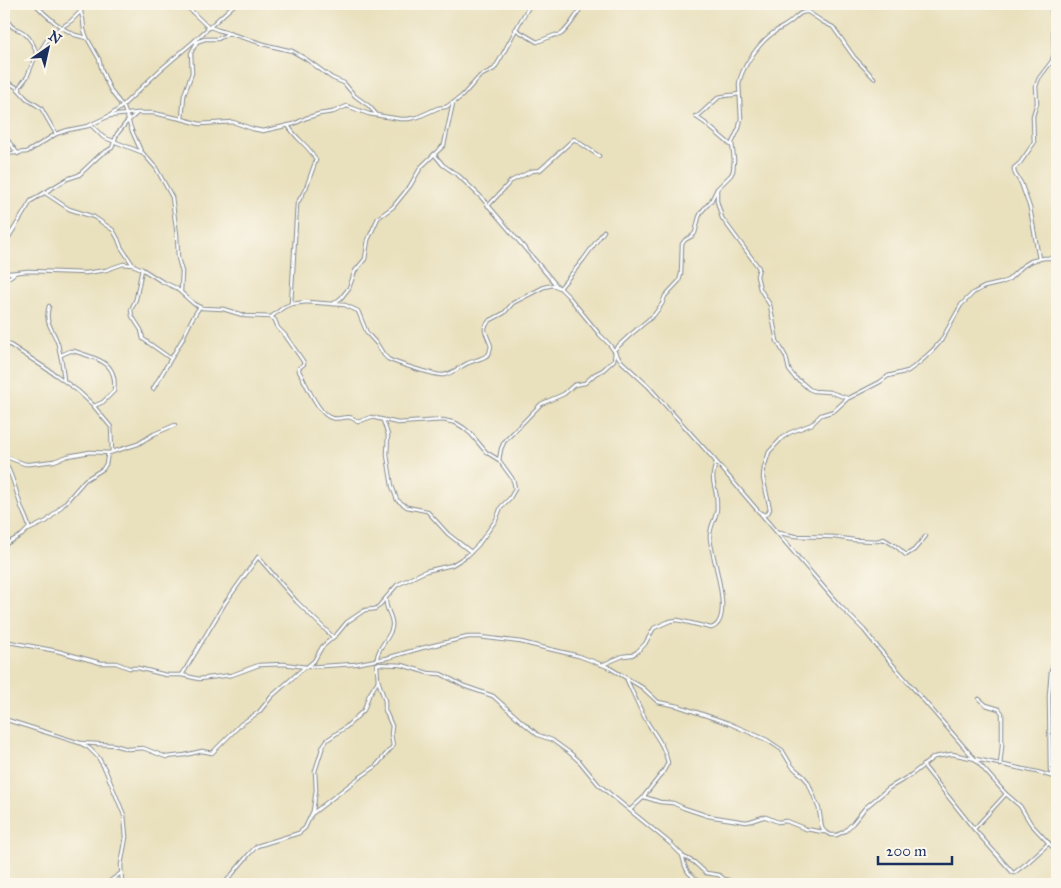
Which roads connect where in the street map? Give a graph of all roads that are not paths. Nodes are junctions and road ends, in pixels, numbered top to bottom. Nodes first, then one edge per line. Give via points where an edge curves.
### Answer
1 (34, 4) edge
2 (79, 4) edge
3 (85, 4) edge
4 (184, 4) edge
5 (236, 4) edge
6 (531, 4) edge
7 (582, 4) edge
8 (1050, 4) edge
9 (81, 11) junction
10 (4, 19) edge
11 (63, 27) junction
12 (209, 27) junction
13 (515, 29) junction
14 (229, 33) junction
15 (87, 38) junction
16 (197, 42) junction
17 (192, 43) junction
18 (37, 56) dead end
19 (874, 78) dead end
20 (4, 80) edge
21 (20, 90) junction
22 (739, 94) junction
23 (453, 102) junction
24 (122, 106) junction
25 (137, 113) junction
26 (127, 114) junction
27 (109, 116) junction
28 (378, 116) junction
29 (182, 118) junction
30 (129, 120) junction
31 (91, 125) junction
32 (288, 125) junction
33 (56, 134) junction
34 (4, 135) edge
35 (114, 142) junction
36 (732, 146) junction
37 (4, 154) edge
38 (18, 154) junction
39 (143, 154) junction
40 (434, 154) junction
41 (599, 156) dead end
42 (718, 189) junction
43 (45, 193) junction
44 (488, 206) junction
45 (604, 231) dead end
46 (4, 245) edge
47 (1057, 258) edge
48 (1039, 259) junction
49 (133, 265) junction
50 (142, 269) junction
51 (4, 272) edge
52 (16, 273) junction
53 (4, 281) edge
54 (559, 288) junction
55 (180, 291) junction
56 (291, 304) junction
57 (333, 304) junction
58 (49, 306) dead end
59 (199, 307) junction
60 (271, 317) junction
61 (4, 340) edge
62 (615, 351) junction
63 (61, 355) junction
64 (170, 358) junction
65 (64, 380) junction
66 (153, 389) dead end
67 (849, 398) junction
68 (94, 406) junction
69 (383, 420) junction
70 (175, 425) dead end
71 (112, 452) junction
72 (108, 453) junction
73 (4, 456) edge
74 (4, 460) edge
75 (499, 460) junction
76 (716, 462) junction
77 (760, 513) junction
78 (28, 530) junction
79 (777, 532) junction
80 (926, 536) dead end
81 (4, 545) edge
82 (471, 552) junction
83 (386, 598) junction
84 (333, 637) junction
85 (4, 641) edge
86 (1057, 655) edge
87 (377, 660) junction
88 (377, 664) junction
89 (602, 665) junction
90 (306, 667) junction
91 (182, 676) junction
92 (627, 678) junction
93 (378, 679) junction
94 (979, 699) dead end
95 (4, 719) edge
96 (80, 743) junction
97 (976, 759) junction
98 (923, 765) junction
99 (1000, 765) junction
100 (1052, 776) junction
101 (1057, 778) edge
102 (1006, 794) junction
103 (643, 797) junction
104 (630, 810) junction
105 (312, 813) junction
106 (974, 829) junction
107 (825, 832) junction
108 (1049, 843) junction
109 (1057, 852) edge
110 (683, 856) junction
111 (121, 873) junction
112 (106, 884) edge
113 (122, 884) edge
114 (224, 884) edge
115 (702, 884) edge
116 (740, 884) edge

1 - 11 street
2 - 9 street
3 - 9 street
4 - 12 street
5 - 12 street
6 - 13 street
7 - 13 street via 560,36 539,42
8 - 48 street via 1054,53 1036,86 1034,143 1014,170 1030,208
9 - 11 street
9 - 15 street
10 - 21 street via 25,34 36,48
11 - 15 street
11 - 18 street via 47,40
12 - 14 street
12 - 17 street
13 - 23 street via 496,67 480,76
14 - 16 street via 218,39
14 - 28 street via 299,55 344,83
15 - 24 street via 112,94
16 - 17 street
16 - 29 street via 190,53 192,73 184,95
17 - 24 street
19 - 22 street via 833,27 803,11 759,45 740,76
20 - 21 street
21 - 33 street via 44,111
22 - 36 street via 740,121
22 - 36 street via 719,97 696,116
23 - 28 street via 413,118
23 - 40 street via 445,142
24 - 26 street
24 - 27 street
25 - 26 street
25 - 29 street
25 - 30 street
26 - 27 street
26 - 30 street
27 - 31 street
28 - 32 street via 347,106
29 - 32 street via 202,124 233,122 259,131
30 - 35 street
30 - 39 street
31 - 33 street
31 - 35 street via 102,137
32 - 56 street via 316,160 297,204
33 - 38 street via 32,150
34 - 38 street
35 - 39 street
35 - 43 street via 112,148 79,175
36 - 42 street via 733,171
37 - 38 street
39 - 55 street via 156,168 172,197 182,272
40 - 44 street
40 - 57 street via 390,210 378,218 368,240 365,259 355,271 346,292
41 - 44 street via 574,139 540,170 511,181
42 - 62 street via 700,214 695,233 682,244 679,281 654,315
42 - 67 street via 717,201 722,218 759,268 760,289 770,306 777,341 789,370 808,389
43 - 46 street via 31,201
43 - 49 street via 69,210 94,217 113,230
44 - 54 street
45 - 54 street
47 - 48 street
48 - 67 street via 1027,263 1008,280 979,289 968,297 941,340 919,363
49 - 50 street
49 - 52 street via 86,273
50 - 55 street
50 - 64 street via 132,316 143,339
51 - 52 street
52 - 53 street
54 - 57 street via 548,285 513,303 485,327 491,346 489,354 441,375 388,359 367,333 358,311
54 - 62 street
55 - 59 street
56 - 57 street
56 - 60 street
58 - 63 street via 47,317
59 - 60 street
59 - 64 street
60 - 69 street via 303,361 299,369 324,415 334,419 349,417 358,422 371,417
61 - 65 street
62 - 75 street via 614,360 603,370 537,408 504,442
62 - 76 street via 625,366 648,386
63 - 65 street
63 - 68 street via 74,351 102,360 109,366 115,378 114,391
64 - 66 street
65 - 68 street
67 - 77 street via 834,411 820,415 810,425 787,434 773,448 763,473 770,509 766,514
68 - 71 street via 111,427
69 - 75 street via 456,423
69 - 82 street via 388,435 387,455 392,486 397,500 407,507 427,511 448,534
70 - 71 street via 138,444
71 - 72 street
72 - 73 street via 90,452 30,464
72 - 78 street via 103,469 85,480 47,521
74 - 78 street via 28,521
75 - 82 street via 512,478 515,489
76 - 77 street
76 - 89 street via 712,478 717,509 710,536 723,602 718,624 708,628 670,621 654,628 637,652
77 - 79 street
78 - 81 street
79 - 80 street via 854,540 884,539 906,555
79 - 97 street
82 - 83 street via 452,565 426,571 397,585
83 - 84 street via 376,608 365,610 351,619
83 - 87 street via 392,627
84 - 90 street via 320,649 313,663
84 - 91 street via 258,557 225,603
85 - 91 street via 101,663
86 - 100 street via 1051,671 1049,696
87 - 88 street
87 - 89 street via 474,636 529,644
87 - 90 street
88 - 93 street
88 - 104 street via 402,665 441,674 492,696 538,735 552,740 570,753
89 - 92 street
90 - 91 street via 259,665 232,675 204,679
90 - 96 street via 212,753 202,751 166,757 143,748
92 - 103 street via 648,723 660,740 668,763
92 - 107 street via 658,702 728,723 782,750 808,782
93 - 105 street via 364,710 323,746 315,766 316,790
93 - 105 street via 392,726 394,746 375,767
94 - 99 street via 1002,713
95 - 96 street
96 - 111 street via 98,757 124,815 126,837
97 - 98 street via 950,754 934,757
97 - 99 street
97 - 102 street
98 - 106 street
98 - 107 street via 865,808 842,833 831,835
99 - 100 street
100 - 101 street
102 - 106 street
102 - 108 street via 1020,806
103 - 104 street
103 - 107 street via 673,803 708,816 746,822 766,817
104 - 110 street
105 - 114 street via 302,831 255,848
106 - 108 street via 1013,873
108 - 109 street
110 - 115 street via 688,872
110 - 116 street via 706,873
111 - 112 street
111 - 113 street

